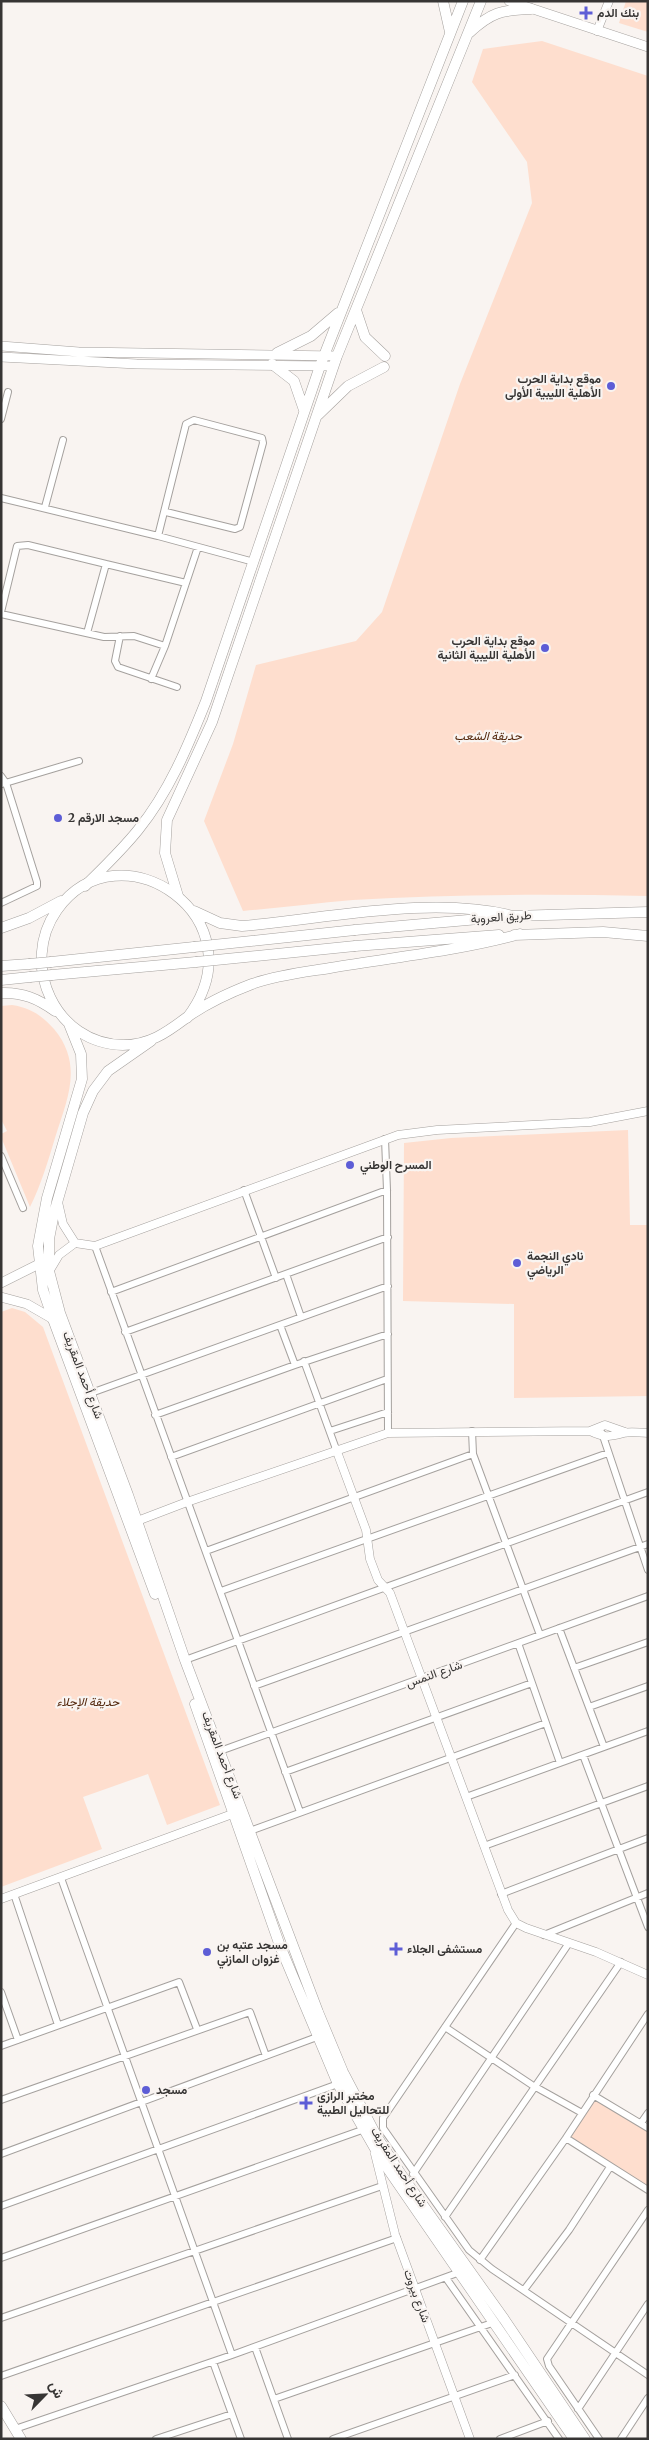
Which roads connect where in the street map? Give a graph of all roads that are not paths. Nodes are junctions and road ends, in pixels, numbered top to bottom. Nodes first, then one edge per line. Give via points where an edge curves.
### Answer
1 (442, 1) edge
2 (463, 1) edge
3 (480, 1) edge
4 (508, 1) edge
5 (522, 1) edge
6 (609, 1) edge
7 (531, 9) junction
8 (597, 31) junction
9 (451, 33) junction
10 (465, 38) junction
11 (648, 47) edge
12 (340, 310) junction
13 (356, 310) junction
14 (1, 346) edge
15 (277, 354) junction
16 (385, 356) dead end
17 (1, 357) edge
18 (322, 361) junction
19 (335, 361) junction
20 (272, 364) junction
21 (384, 367) dead end
22 (8, 392) dead end
23 (304, 410) junction
24 (316, 418) junction
25 (1, 419) edge
26 (63, 440) dead end
27 (1, 498) edge
28 (45, 507) junction
29 (166, 512) junction
30 (158, 536) junction
31 (198, 547) junction
32 (254, 562) junction
33 (106, 564) junction
34 (186, 583) junction
35 (1, 613) edge
36 (87, 633) junction
37 (120, 636) junction
38 (165, 646) junction
39 (151, 679) junction
40 (178, 687) dead end
41 (78, 761) dead end
42 (1, 776) edge
43 (3, 784) edge
44 (85, 886) junction
45 (178, 896) junction
46 (69, 897) junction
47 (1, 903) edge
48 (192, 910) junction
49 (648, 912) edge
50 (513, 916) junction
51 (1, 928) edge
52 (520, 934) junction
53 (648, 936) edge
54 (1, 966) edge
55 (1, 980) edge
56 (1, 993) edge
57 (61, 1016) junction
58 (187, 1018) junction
59 (69, 1024) junction
60 (151, 1041) junction
61 (648, 1111) edge
62 (385, 1139) junction
63 (1, 1156) edge
64 (244, 1190) junction
65 (388, 1190) junction
66 (58, 1199) junction
67 (23, 1208) dead end
68 (261, 1236) junction
69 (388, 1237) junction
70 (75, 1243) junction
71 (95, 1246) junction
72 (39, 1264) junction
73 (50, 1271) junction
74 (286, 1274) junction
75 (276, 1278) junction
76 (1, 1283) edge
77 (388, 1286) junction
78 (110, 1292) junction
79 (1, 1297) edge
80 (301, 1317) junction
81 (53, 1319) junction
82 (280, 1324) junction
83 (125, 1332) junction
84 (388, 1334) junction
85 (304, 1361) junction
86 (295, 1365) junction
87 (140, 1375) junction
88 (387, 1379) junction
89 (91, 1394) junction
90 (320, 1404) junction
91 (388, 1412) junction
92 (155, 1416) junction
93 (602, 1426) junction
94 (614, 1427) junction
95 (330, 1431) junction
96 (472, 1431) junction
97 (590, 1431) junction
98 (625, 1432) junction
99 (388, 1433) junction
100 (648, 1433) edge
101 (602, 1437) junction
102 (613, 1437) junction
103 (336, 1450) junction
104 (607, 1450) junction
105 (473, 1454) junction
106 (171, 1458) junction
107 (648, 1492) edge
108 (488, 1496) junction
109 (353, 1497) junction
110 (624, 1500) junction
111 (187, 1502) junction
112 (133, 1522) junction
113 (367, 1538) junction
114 (505, 1543) junction
115 (648, 1544) edge
116 (640, 1547) junction
117 (206, 1551) junction
118 (648, 1570) edge
119 (386, 1587) junction
120 (523, 1590) junction
121 (221, 1592) junction
122 (648, 1596) edge
123 (559, 1628) junction
124 (404, 1633) junction
125 (540, 1635) junction
126 (238, 1640) junction
127 (648, 1642) edge
128 (518, 1643) junction
129 (185, 1660) junction
130 (574, 1668) junction
131 (421, 1679) junction
132 (532, 1684) junction
133 (254, 1686) junction
134 (648, 1686) edge
135 (589, 1707) junction
136 (436, 1719) junction
137 (546, 1723) junction
138 (648, 1731) edge
139 (271, 1732) junction
140 (604, 1747) junction
141 (220, 1750) junction
142 (582, 1755) junction
143 (450, 1757) junction
144 (560, 1763) junction
145 (285, 1772) junction
146 (648, 1786) edge
147 (466, 1797) junction
148 (600, 1804) junction
149 (300, 1812) junction
150 (235, 1813) junction
151 (250, 1831) junction
152 (648, 1838) edge
153 (484, 1846) junction
154 (619, 1849) junction
155 (62, 1878) junction
156 (648, 1893) edge
157 (14, 1894) junction
158 (501, 1894) junction
159 (637, 1897) junction
160 (1, 1899) edge
161 (277, 1920) junction
162 (516, 1923) junction
163 (648, 1927) edge
164 (544, 1935) junction
165 (570, 1943) junction
166 (621, 1962) junction
167 (648, 1975) edge
168 (1, 1992) edge
169 (106, 2008) junction
170 (648, 2014) edge
171 (58, 2025) junction
172 (445, 2027) junction
173 (197, 2029) junction
174 (317, 2036) junction
175 (18, 2040) junction
176 (1, 2046) edge
177 (123, 2055) junction
178 (266, 2056) junction
179 (491, 2059) junction
180 (338, 2084) junction
181 (534, 2087) junction
182 (593, 2095) junction
183 (1, 2100) edge
184 (143, 2101) junction
185 (582, 2113) junction
186 (648, 2113) edge
187 (641, 2123) junction
188 (648, 2128) edge
189 (362, 2130) junction
190 (566, 2138) junction
191 (160, 2148) junction
192 (375, 2149) junction
193 (1, 2154) edge
194 (610, 2167) junction
195 (413, 2174) junction
196 (382, 2186) junction
197 (648, 2190) edge
198 (177, 2197) junction
199 (1, 2206) edge
200 (648, 2210) edge
201 (445, 2218) junction
202 (396, 2238) junction
203 (195, 2250) junction
204 (1, 2258) edge
205 (480, 2260) junction
206 (460, 2272) junction
207 (446, 2278) junction
208 (415, 2290) junction
209 (524, 2290) junction
210 (213, 2303) junction
211 (648, 2304) edge
212 (1, 2318) edge
213 (495, 2322) junction
214 (570, 2323) junction
215 (481, 2327) junction
216 (435, 2343) junction
217 (255, 2347) junction
218 (615, 2354) junction
219 (232, 2355) junction
220 (212, 2362) junction
221 (648, 2375) edge
222 (1, 2376) edge
223 (515, 2376) junction
224 (455, 2397) junction
225 (648, 2398) edge
226 (274, 2399) junction
227 (1, 2406) edge
228 (578, 2409) junction
229 (232, 2414) junction
230 (548, 2421) junction
231 (18, 2436) edge
232 (156, 2439) edge
233 (240, 2439) edge
234 (288, 2439) edge
235 (333, 2439) edge
236 (470, 2439) edge
237 (500, 2439) edge
238 (560, 2439) edge
239 (574, 2439) edge
240 (585, 2439) edge
241 (599, 2439) edge
242 (621, 2439) edge

1 - 9 main road
2 - 9 main road
3 - 10 main road
4 - 7 main road
5 - 7 main road
6 - 8 street
7 - 8 main road
7 - 10 main road via 492,14
8 - 11 main road
9 - 12 main road
10 - 13 main road
12 - 15 main road via 311,336
12 - 18 main road
13 - 16 main road via 365,336
13 - 19 main road
14 - 15 main road via 78,352
15 - 18 main road
17 - 20 main road via 137,364
18 - 19 main road
18 - 20 main road
18 - 23 main road
19 - 24 main road
20 - 23 main road via 294,382
21 - 24 main road via 348,386
22 - 25 street
23 - 32 main road
24 - 45 main road via 212,722 166,820 165,852
26 - 28 street
27 - 28 street
28 - 30 street
29 - 29 street via 235,529 240,527 262,438 189,421
29 - 30 street
30 - 31 street
31 - 32 street
31 - 34 street
32 - 44 main road via 206,701 175,773 140,829
33 - 34 street
33 - 35 street via 28,545 17,546
33 - 36 street
34 - 38 street
35 - 36 street
36 - 37 street
37 - 38 street via 134,636
37 - 39 street via 115,661 118,667
38 - 39 street
39 - 40 street
41 - 43 street
42 - 43 street
43 - 47 street via 38,884
44 - 45 main road via 100,880 133,876 165,886
44 - 46 main road
45 - 48 main road
46 - 51 main road via 29,918
46 - 57 main road via 48,926 40,962 46,991
48 - 50 main road via 220,924 242,926 423,909 479,909
48 - 58 main road via 204,933 208,965 201,996
49 - 50 main road, طريق العروبة
50 - 54 main road, طريق العروبة, bridge
52 - 53 main road, طريق العروبة via 603,932
52 - 55 main road, طريق العروبة, bridge via 356,946
52 - 58 main road via 483,944 270,979 242,988
56 - 57 main road via 30,996
57 - 59 main road
58 - 60 main road
59 - 60 main road via 108,1043
59 - 72 main road, شارع أحمد المقريف via 81,1054 82,1080 47,1198 38,1246
60 - 66 main road, شارع أحمد المقريف via 108,1071 93,1091 82,1113
61 - 62 street via 590,1122 437,1130
62 - 64 street
62 - 65 street
63 - 67 street
64 - 68 street
64 - 71 street
65 - 68 street
65 - 69 street
66 - 70 street via 63,1224
66 - 73 main road, شارع أحمد المقريف via 49,1239
68 - 75 street
68 - 78 street
69 - 74 street
69 - 77 street
70 - 71 street
70 - 73 street via 59,1255
71 - 78 street
72 - 76 main road
72 - 81 main road, شارع أحمد المقريف via 43,1290
73 - 89 main road, شارع أحمد المقريف via 60,1313
74 - 75 street
74 - 80 street
75 - 83 street
77 - 80 street
77 - 84 street
78 - 83 street
79 - 81 main road via 26,1304
80 - 82 street
81 - 112 main road, شارع أحمد المقريف
82 - 86 street
82 - 87 street
83 - 87 street
84 - 85 street
84 - 88 street
85 - 86 street
85 - 90 street
86 - 92 street
87 - 89 street
87 - 92 street
88 - 90 street
88 - 91 street
89 - 112 main road, شارع أحمد المقريف
90 - 95 street
90 - 106 street
91 - 95 street
91 - 99 street
92 - 106 street
93 - 94 street
93 - 97 street
93 - 101 street
94 - 98 street
94 - 102 street
95 - 103 street
96 - 97 street
96 - 99 street
96 - 105 street
97 - 101 street
98 - 100 street
98 - 102 street
99 - 103 street
101 - 102 street
101 - 104 street
102 - 104 street
103 - 109 street
103 - 111 street
104 - 108 street
104 - 110 street
105 - 108 street
105 - 109 street
106 - 111 street
107 - 110 street
108 - 113 street
108 - 114 street
109 - 113 street
109 - 117 street
110 - 114 street
110 - 116 street
111 - 112 street
111 - 117 street
112 - 129 main road, شارع أحمد المقريف
112 - 150 main road, شارع أحمد المقريف
113 - 119 street via 378,1580
113 - 121 street
114 - 119 street
114 - 120 street
115 - 116 street
116 - 118 street
116 - 120 street
117 - 121 street
119 - 124 street
119 - 126 street
120 - 124 street
120 - 125 street
121 - 126 street
122 - 123 street, شارع النمس
123 - 125 street, شارع النمس
123 - 130 street
124 - 131 street
124 - 133 street
125 - 128 street, شارع النمس
126 - 129 street
126 - 133 street
127 - 130 street
128 - 131 street, شارع النمس
128 - 132 street
129 - 141 main road, شارع أحمد المقريف
130 - 135 street
131 - 136 street
131 - 139 street, شارع النمس
132 - 136 street
132 - 137 street
133 - 139 street
134 - 135 street
135 - 140 street
136 - 143 street
136 - 145 street
137 - 143 street
137 - 144 street
138 - 140 street
139 - 141 street, شارع النمس
139 - 145 street
140 - 142 street
141 - 151 main road, شارع أحمد المقريف
142 - 144 street
142 - 148 street
143 - 147 street
143 - 149 street
144 - 147 street
145 - 149 street
146 - 148 street
147 - 153 street
148 - 153 street
148 - 154 street
149 - 151 street
150 - 155 street
150 - 161 main road, شارع أحمد المقريف
151 - 161 main road, شارع أحمد المقريف
152 - 154 street
153 - 158 street
154 - 158 street
154 - 159 street
155 - 157 street
155 - 169 street
156 - 159 street
157 - 160 street
157 - 171 street
158 - 162 street
159 - 163 street
159 - 164 street
161 - 174 main road, شارع أحمد المقريف
161 - 240 main road, شارع أحمد المقريف via 343,2072 377,2136
162 - 164 street
162 - 172 street
164 - 165 street
165 - 166 street
165 - 179 street
166 - 167 street
166 - 181 street
168 - 175 street
169 - 171 street
169 - 173 street via 179,1982
169 - 177 street
170 - 182 street
171 - 175 street
172 - 179 street
172 - 195 street via 382,2122
173 - 177 street
173 - 178 street via 250,2012
174 - 178 street
174 - 180 main road, شارع أحمد المقريف
175 - 176 street
177 - 183 street
177 - 184 street
178 - 184 street
179 - 181 street
179 - 195 street
180 - 189 main road, شارع أحمد المقريف
180 - 191 street
181 - 185 street
181 - 201 street via 514,2121
182 - 185 street
182 - 187 street
184 - 191 street
184 - 193 street
185 - 190 street
186 - 187 street
187 - 188 street
189 - 192 main road, شارع أحمد المقريف
189 - 198 street
190 - 194 street
190 - 205 street
191 - 198 street
191 - 199 street
192 - 196 street, شارع بيروت
192 - 206 main road, شارع أحمد المقريف
194 - 197 street
194 - 209 street
195 - 201 street
196 - 202 street, شارع بيروت
196 - 203 street
198 - 203 street
198 - 204 street
200 - 214 street
201 - 205 street
202 - 208 street, شارع بيروت
202 - 210 street
203 - 210 street
203 - 212 street
205 - 209 street
206 - 207 street
206 - 213 main road, شارع أحمد المقريف
207 - 208 street
207 - 215 street
208 - 216 street, شارع بيروت
208 - 217 street
209 - 214 street
210 - 219 street
210 - 222 street
211 - 218 street
213 - 215 street
213 - 239 main road, شارع أحمد المقريف
214 - 218 street
214 - 228 street via 546,2362
215 - 216 street
215 - 223 street
216 - 224 street, شارع بيروت
216 - 226 street
217 - 219 street
217 - 226 street
218 - 221 street
218 - 228 street
219 - 220 street
220 - 229 street
220 - 231 street
223 - 224 street
223 - 230 street
224 - 235 street
224 - 236 street, شارع بيروت
225 - 242 street
226 - 234 street
227 - 231 main road
228 - 241 street
229 - 232 street
229 - 233 street
230 - 237 street
230 - 238 street

